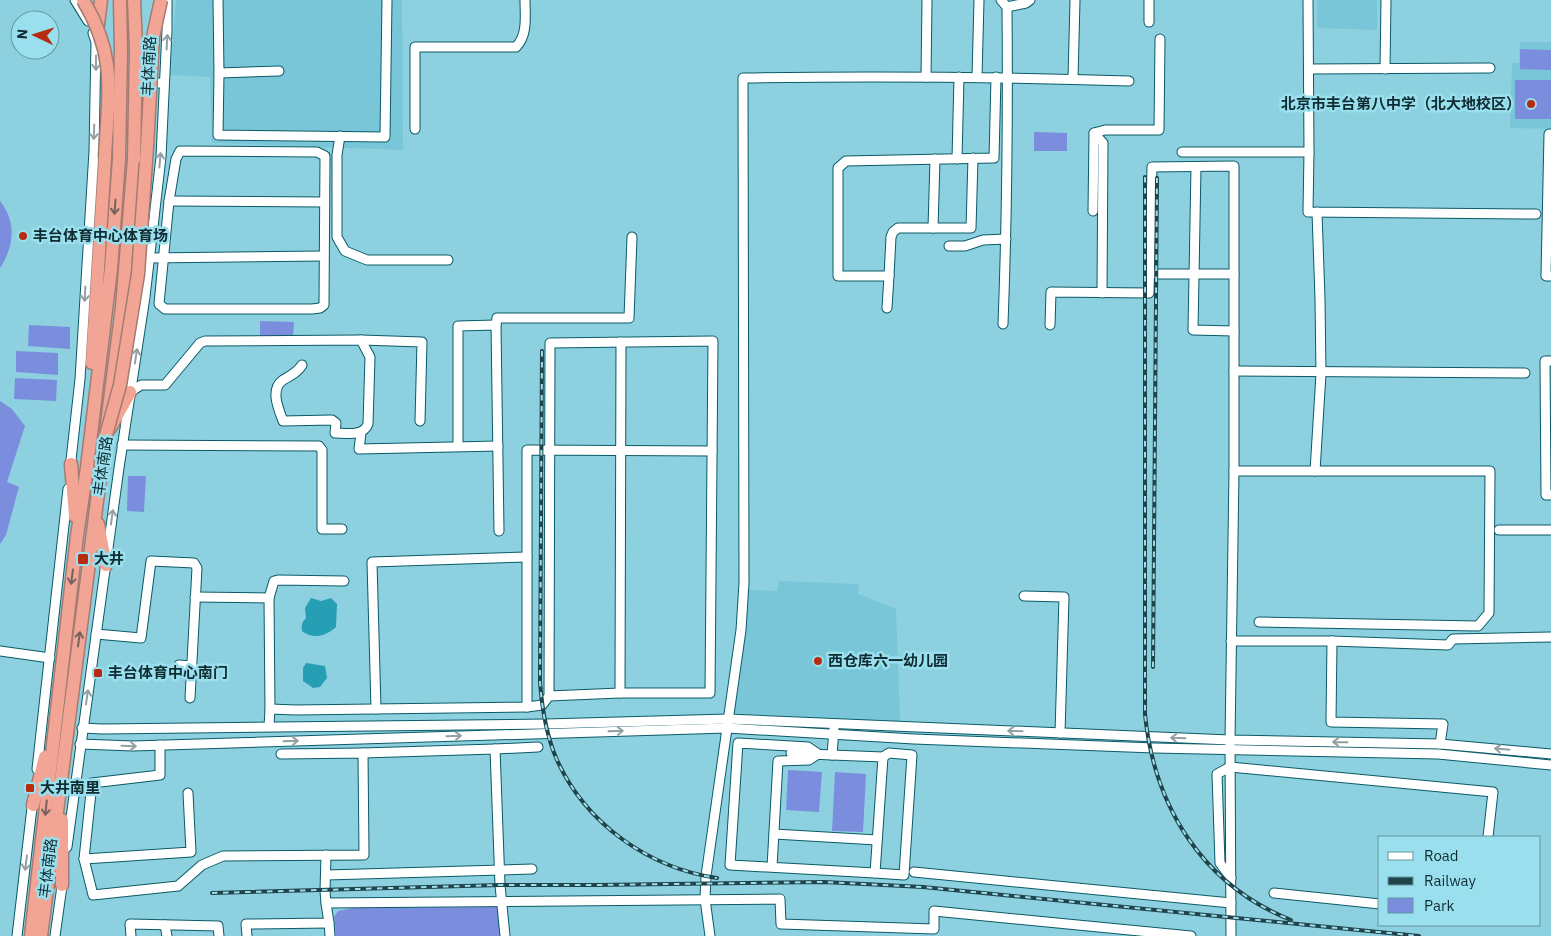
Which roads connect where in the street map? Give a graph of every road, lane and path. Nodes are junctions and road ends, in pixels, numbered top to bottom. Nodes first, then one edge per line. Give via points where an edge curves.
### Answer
1 (75, 0) edge
2 (83, 0) edge
3 (101, 0) edge
4 (120, 0) edge
5 (134, 0) edge
6 (161, 0) edge
7 (167, 0) edge
8 (218, 0) edge
9 (387, 0) edge
10 (525, 0) edge
11 (927, 0) edge
12 (979, 0) edge
13 (1030, 0) edge
14 (1075, 0) edge
15 (1149, 0) edge
16 (1308, 0) edge
17 (1386, 0) edge
18 (1004, 4) edge
19 (1150, 22) dead end
20 (1160, 38) dead end
21 (96, 42) junction
22 (1490, 68) dead end
23 (1310, 69) junction
24 (1385, 69) junction
25 (279, 71) dead end
26 (219, 73) junction
27 (926, 76) junction
28 (959, 77) junction
29 (977, 77) junction
30 (996, 77) junction
31 (1008, 77) junction
32 (1073, 79) junction
33 (1129, 81) dead end
34 (96, 83) junction
35 (164, 83) junction
36 (95, 108) junction
37 (163, 109) junction
38 (414, 129) dead end
39 (1094, 133) junction
40 (1551, 134) edge
41 (340, 136) junction
42 (1182, 152) dead end
43 (1309, 152) junction
44 (974, 158) junction
45 (935, 159) junction
46 (957, 159) junction
47 (1196, 167) junction
48 (169, 201) junction
49 (324, 202) junction
50 (1093, 211) dead end
51 (1317, 212) junction
52 (1536, 214) dead end
53 (933, 228) junction
54 (632, 237) dead end
55 (1006, 239) junction
56 (949, 246) dead end
57 (323, 256) junction
58 (149, 258) junction
59 (164, 258) junction
60 (448, 260) dead end
61 (1149, 274) junction
62 (1194, 274) junction
63 (1234, 274) junction
64 (889, 276) junction
65 (1551, 276) edge
66 (1102, 293) junction
67 (887, 308) dead end
68 (1003, 324) dead end
69 (496, 325) junction
70 (1050, 325) dead end
71 (1234, 331) junction
72 (361, 340) junction
73 (621, 342) junction
74 (1551, 361) edge
75 (302, 365) dead end
76 (1234, 371) junction
77 (1320, 372) junction
78 (1525, 373) dead end
79 (130, 392) junction
80 (420, 421) dead end
81 (361, 433) junction
82 (106, 435) junction
83 (122, 445) junction
84 (458, 446) junction
85 (498, 446) junction
86 (549, 450) junction
87 (621, 451) junction
88 (712, 452) junction
89 (70, 464) junction
90 (87, 467) junction
91 (1234, 471) junction
92 (1316, 471) junction
93 (1551, 496) edge
94 (96, 511) junction
95 (342, 529) dead end
96 (1499, 530) dead end
97 (1551, 530) edge
98 (499, 531) dead end
99 (77, 536) junction
100 (527, 557) junction
101 (106, 565) junction
102 (344, 580) dead end
103 (1024, 596) dead end
104 (195, 597) junction
105 (270, 598) junction
106 (1260, 622) dead end
107 (96, 634) junction
108 (1551, 637) edge
109 (1231, 641) junction
110 (1332, 641) junction
111 (0, 651) edge
112 (50, 658) junction
113 (179, 665) dead end
114 (192, 666) junction
115 (620, 693) junction
116 (549, 696) junction
117 (190, 698) dead end
118 (527, 707) junction
119 (270, 709) junction
120 (376, 709) junction
121 (56, 716) junction
122 (727, 723) junction
123 (834, 723) junction
124 (270, 726) junction
125 (82, 728) junction
126 (1060, 733) junction
127 (834, 734) junction
128 (80, 744) junction
129 (1230, 744) junction
130 (1440, 744) junction
131 (160, 745) junction
132 (538, 748) dead end
133 (495, 749) junction
134 (790, 753) dead end
135 (281, 754) dead end
136 (363, 754) junction
137 (818, 754) junction
138 (1551, 754) edge
139 (832, 755) junction
140 (883, 757) junction
141 (62, 763) junction
142 (1551, 765) edge
143 (1230, 767) junction
144 (188, 793) dead end
145 (33, 804) junction
146 (774, 834) junction
147 (1488, 836) edge
148 (877, 840) junction
149 (326, 855) junction
150 (84, 859) junction
151 (45, 861) junction
152 (772, 867) junction
153 (532, 869) dead end
154 (500, 870) junction
155 (914, 872) dead end
156 (875, 873) junction
157 (326, 875) junction
158 (62, 885) junction
159 (1274, 893) dead end
160 (705, 899) junction
161 (502, 901) junction
162 (326, 903) junction
163 (1231, 903) junction
164 (1378, 904) edge
165 (329, 923) junction
166 (165, 924) junction
167 (856, 931) edge
168 (17, 936) edge
169 (31, 936) edge
170 (41, 936) edge
171 (55, 936) edge
172 (131, 936) edge
173 (167, 936) edge
174 (219, 936) edge
175 (247, 936) edge
176 (330, 936) edge
177 (504, 936) edge
178 (710, 936) edge
179 (1191, 936) edge
180 (1231, 936) edge

1 - 21 street
2 - 90 highway, bridge via 96,26 108,66
3 - 21 highway
4 -> 90 highway, 丰体南路, bridge via 119,158 111,269
5 - 82 highway, 丰体南路, bridge via 134,160 122,307
6 - 82 highway, bridge via 153,38 138,274 120,385
35 -> 7 street, 丰体南路
8 - 26 street
9 - 41 street via 385,137
10 - 38 street via 524,34 516,47 415,47
11 - 27 street
12 - 29 street
13 - 18 street
14 - 32 street
15 - 19 street
16 - 23 street
17 - 24 street
18 - 31 street
20 - 39 street via 1159,130
21 -> 34 street, 丰体南路
22 - 24 street
23 - 24 street
23 - 43 street
25 - 26 street
26 - 41 street via 218,135
27 - 28 street
27 - 122 street via 743,78 744,582 742,630
28 - 29 street
28 - 46 street
29 - 30 street
30 - 31 street
30 - 44 street via 994,158
31 - 32 street
31 - 55 street
32 - 33 street
34 - 35 street
34 - 36 street, 丰体南路
35 - 37 street, 丰体南路
36 - 37 street
36 -> 89 street, 丰体南路 via 80,379
58 -> 37 street, 丰体南路
39 - 50 street
39 - 66 street via 1103,144
40 - 65 street via 1546,276
41 - 60 street via 337,237 345,251 367,260
42 - 43 street
43 - 51 street via 1308,212
44 - 46 street
44 - 53 street via 971,228
45 - 46 street
45 - 53 street
45 - 64 street via 846,161 838,168 838,276
47 - 61 street via 1152,167
47 - 62 street
47 - 63 street via 1234,166
48 - 49 street
48 - 49 street via 176,159 180,151 190,151 317,152 325,156
48 - 59 street
49 - 57 street
51 - 52 street
51 - 77 street
53 - 64 street via 898,228 893,232
54 - 69 street via 629,318 497,318
55 - 56 street
55 - 68 street
57 - 59 street
57 - 59 street via 324,305 312,310 165,309 159,304
58 - 59 street
79 -> 58 street, 丰体南路
61 - 62 street
61 - 66 street via 1149,293
62 - 63 street
62 - 71 street via 1193,330
63 - 71 street
64 - 67 street
66 - 70 street via 1051,292
69 - 84 street via 458,326
69 - 85 street
71 - 76 street
72 - 79 street via 205,341 165,385 141,385
72 - 80 street via 422,342
72 - 81 street via 370,356 368,424
73 - 86 street via 550,343
73 - 87 street
73 - 88 street via 713,340
74 - 93 street via 1545,361 1545,390 1546,496
75 - 81 street via 298,372 282,380 276,388 277,406 283,421 332,420 336,423 335,433
76 - 77 street
76 - 91 street
77 - 78 street
77 - 92 street
79 - 82 highway
79 - 83 street, 丰体南路
81 - 84 street via 360,449
82 - 94 highway, 丰体南路
83 - 95 street via 319,446 322,450 322,530
101 -> 83 street, 丰体南路
84 - 85 street
85 - 98 street
86 - 87 street
86 - 100 street via 527,450
86 - 116 street
87 - 88 street
87 - 115 street
88 - 115 street via 710,693
89 - 99 highway
89 - 112 street, 丰体南路
90 - 99 highway, 丰体南路
91 - 92 street
91 - 109 street
92 - 106 street via 1490,471 1489,613 1478,626
94 - 101 highway
141 -> 94 highway, 丰体南路
96 - 97 street
99 -> 121 highway, 丰体南路
100 - 118 street
100 - 120 street via 372,562
101 - 107 street, 丰体南路
102 - 105 street via 278,580 274,581
103 - 126 street via 1064,597
104 - 105 street
104 - 107 street via 197,568 194,563 151,561 141,638
104 - 114 street
105 - 119 street
125 -> 107 street, 丰体南路
108 - 110 street via 1453,638 1448,645
109 - 110 street
109 - 129 street
110 - 130 street via 1331,722 1443,724
111 - 112 street
112 - 145 street, 丰体南路
113 - 114 street
114 - 117 street
115 - 116 street
116 - 118 street via 542,705
118 - 120 street
119 - 120 street
119 - 124 street
121 - 145 highway
121 -> 151 highway, 丰体南路
122 - 123 street
122 - 124 street
122 - 127 street
131 -> 122 street
122 - 160 street
126 -> 123 street
123 - 127 street
124 - 125 street
125 - 128 street, 丰体南路
129 -> 126 street
127 - 129 street via 1150,748
127 - 139 street
128 -> 131 street
128 - 158 street, 丰体南路
130 -> 129 street
129 - 142 street via 1438,754
129 - 143 street
138 -> 130 street
131 - 150 street via 160,776 92,783
132 - 133 street
133 - 136 street
133 - 154 street
134 - 137 street
135 - 136 street
136 - 149 street via 364,855
137 - 139 street
137 - 146 street via 809,760 778,761
137 - 152 street via 808,748 738,743 730,865
139 - 140 street
140 - 148 street
140 - 156 street via 889,753 912,755 904,875
141 - 151 highway, 丰体南路
141 - 158 highway
143 - 147 street via 1493,792
143 - 163 street
144 - 150 street via 192,852
145 -> 168 street, 丰体南路
146 - 148 street
146 - 152 street
148 - 156 street
149 - 150 street via 223,856 202,865 178,886 93,896
149 - 157 street
151 - 169 highway, 丰体南路
151 - 170 highway, 丰体南路
152 - 156 street
153 - 154 street
154 - 157 street
154 - 161 street
155 - 163 street
157 - 162 street
158 - 171 street, 丰体南路
159 - 164 street
160 - 161 street
160 - 167 street via 780,898 780,924
160 - 178 street
161 - 162 street
161 - 177 street
162 - 165 street
163 - 180 street
165 - 175 street via 246,924
165 - 176 street
166 - 172 street via 130,924
166 - 173 street
166 - 174 street via 218,926
167 - 179 street via 934,929 934,911

